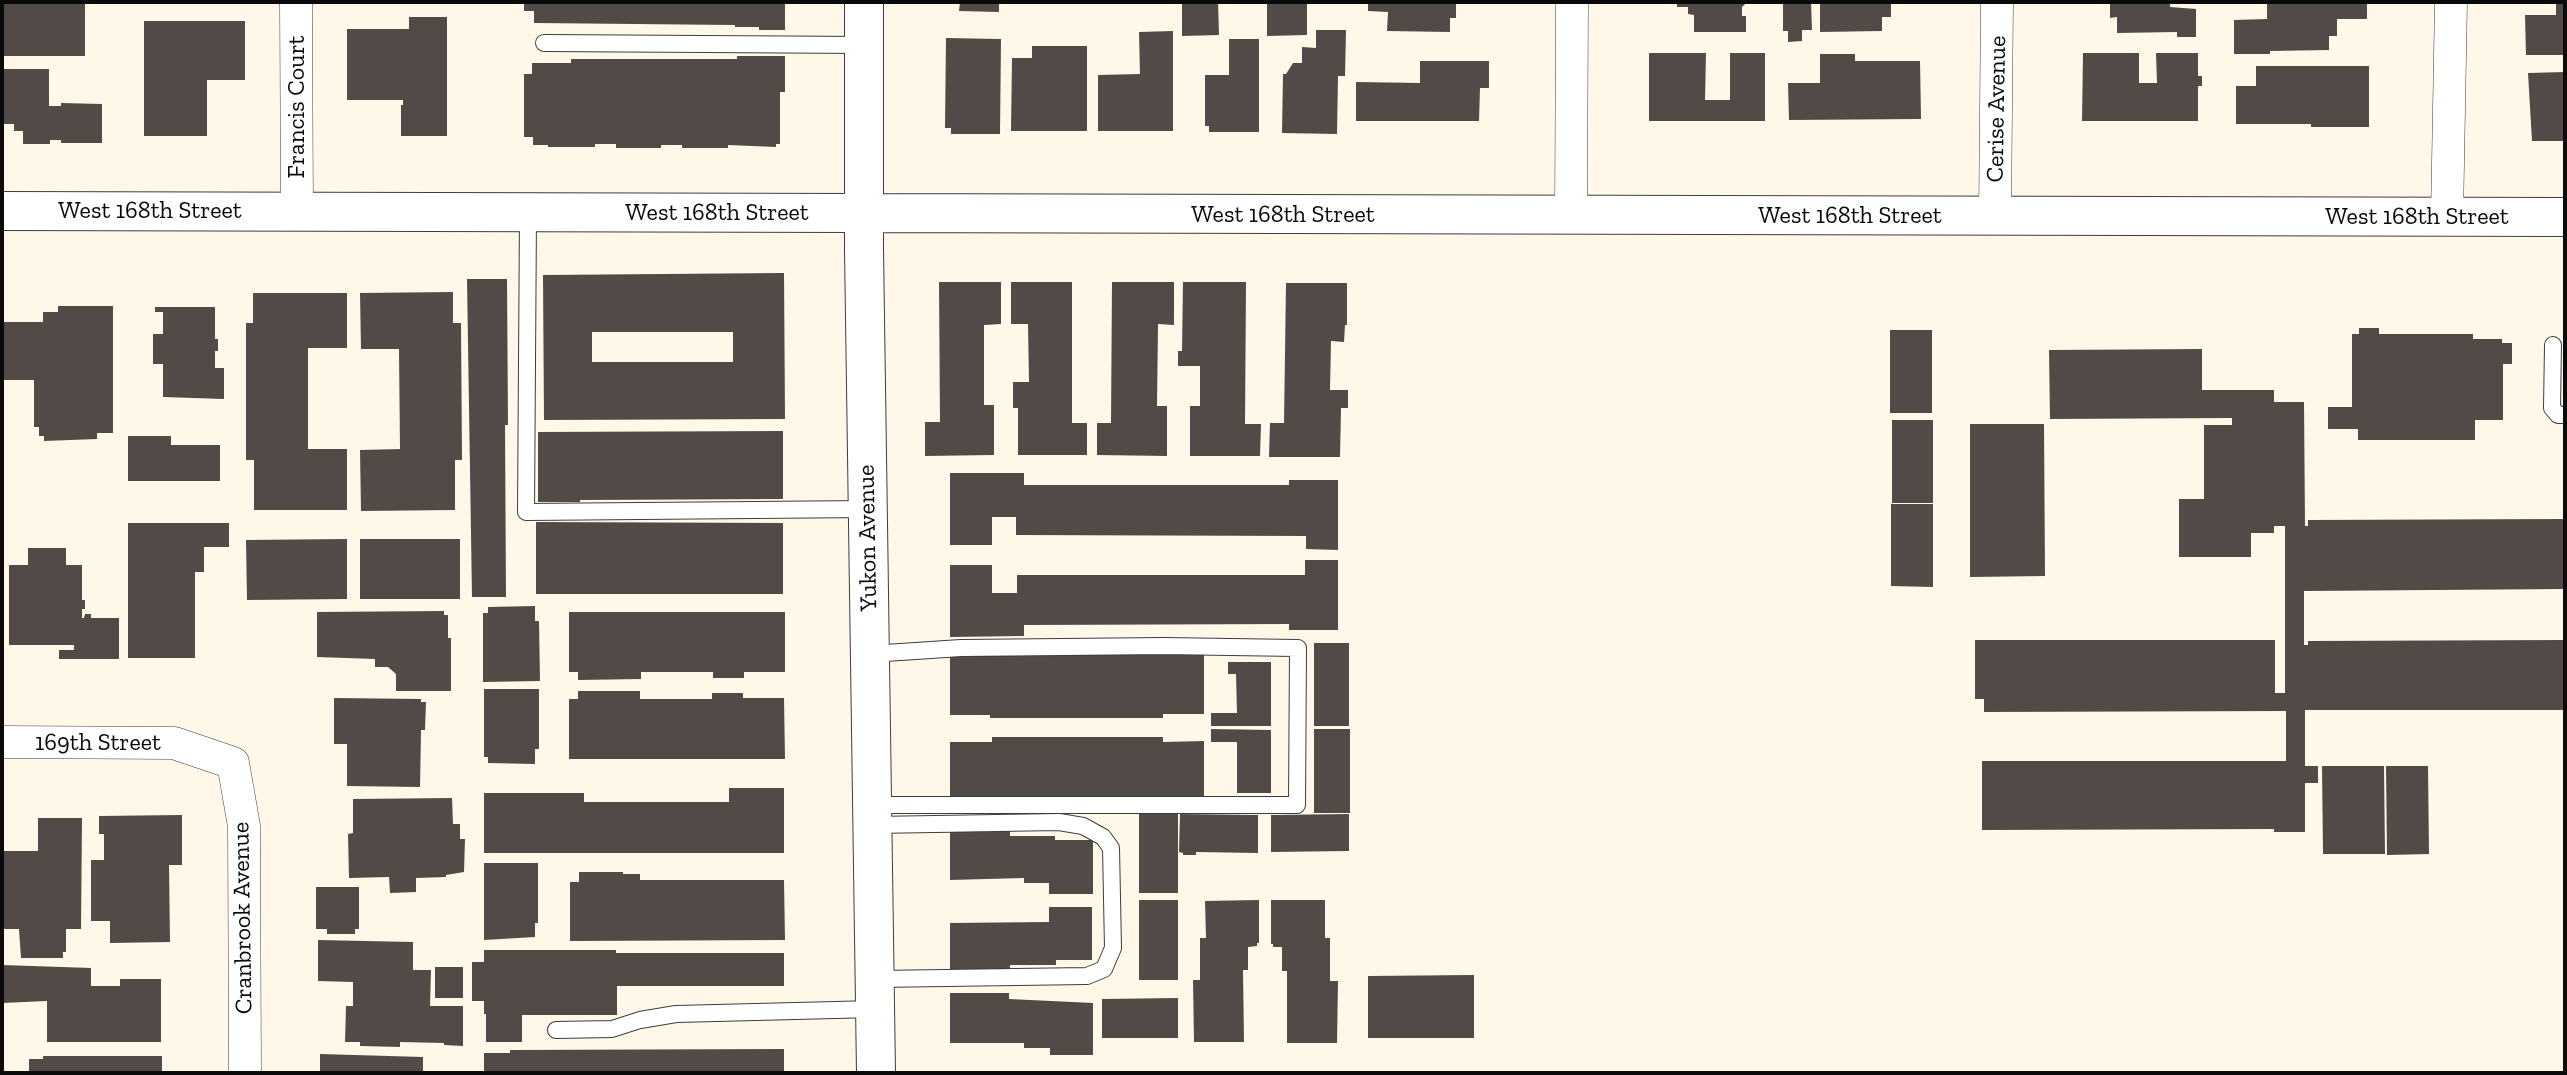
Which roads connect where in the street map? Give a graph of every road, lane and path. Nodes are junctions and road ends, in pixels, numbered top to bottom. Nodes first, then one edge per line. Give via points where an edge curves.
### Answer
1 (296, 2) edge
2 (864, 2) edge
3 (1572, 2) edge
4 (1997, 2) edge
5 (2451, 2) edge
6 (544, 43) dead end
7 (864, 45) junction
8 (2, 211) edge
9 (297, 212) junction
10 (528, 213) junction
11 (864, 214) junction
12 (1571, 215) junction
13 (1996, 216) junction
14 (2447, 217) junction
15 (2565, 217) edge
16 (2553, 345) dead end
17 (2565, 415) edge
18 (868, 509) junction
19 (870, 653) junction
20 (2, 742) edge
21 (233, 763) joint
22 (872, 815) junction
23 (875, 994) junction
24 (556, 1030) dead end
25 (245, 1073) edge
26 (876, 1073) edge

1 - 9 street, Francis Court
2 - 7 street, Yukon Avenue
3 - 12 street
4 - 13 street, Cerise Avenue
5 - 14 street
6 - 7 lane
7 - 11 street, Yukon Avenue
8 - 9 street, West 168th Street
9 - 10 street, West 168th Street
10 - 11 street, West 168th Street
10 - 18 lane via 526,512
11 - 12 street, West 168th Street
11 - 18 street, Yukon Avenue
12 - 13 street, West 168th Street
13 - 14 street, West 168th Street
14 - 15 street, West 168th Street
16 - 17 lane via 2552,408
18 - 19 street, Yukon Avenue
19 - 22 street, Yukon Avenue
19 - 22 lane via 1164,646 1298,649 1297,805
20 - 21 street, 169th Street via 174,743
21 - 25 street, Cranbrook Avenue via 244,826
22 - 23 street, Yukon Avenue
22 - 23 lane via 1083,826 1111,848 1113,948 1104,968 1087,976
23 - 24 lane via 676,1014 612,1029
23 - 26 street, Yukon Avenue

